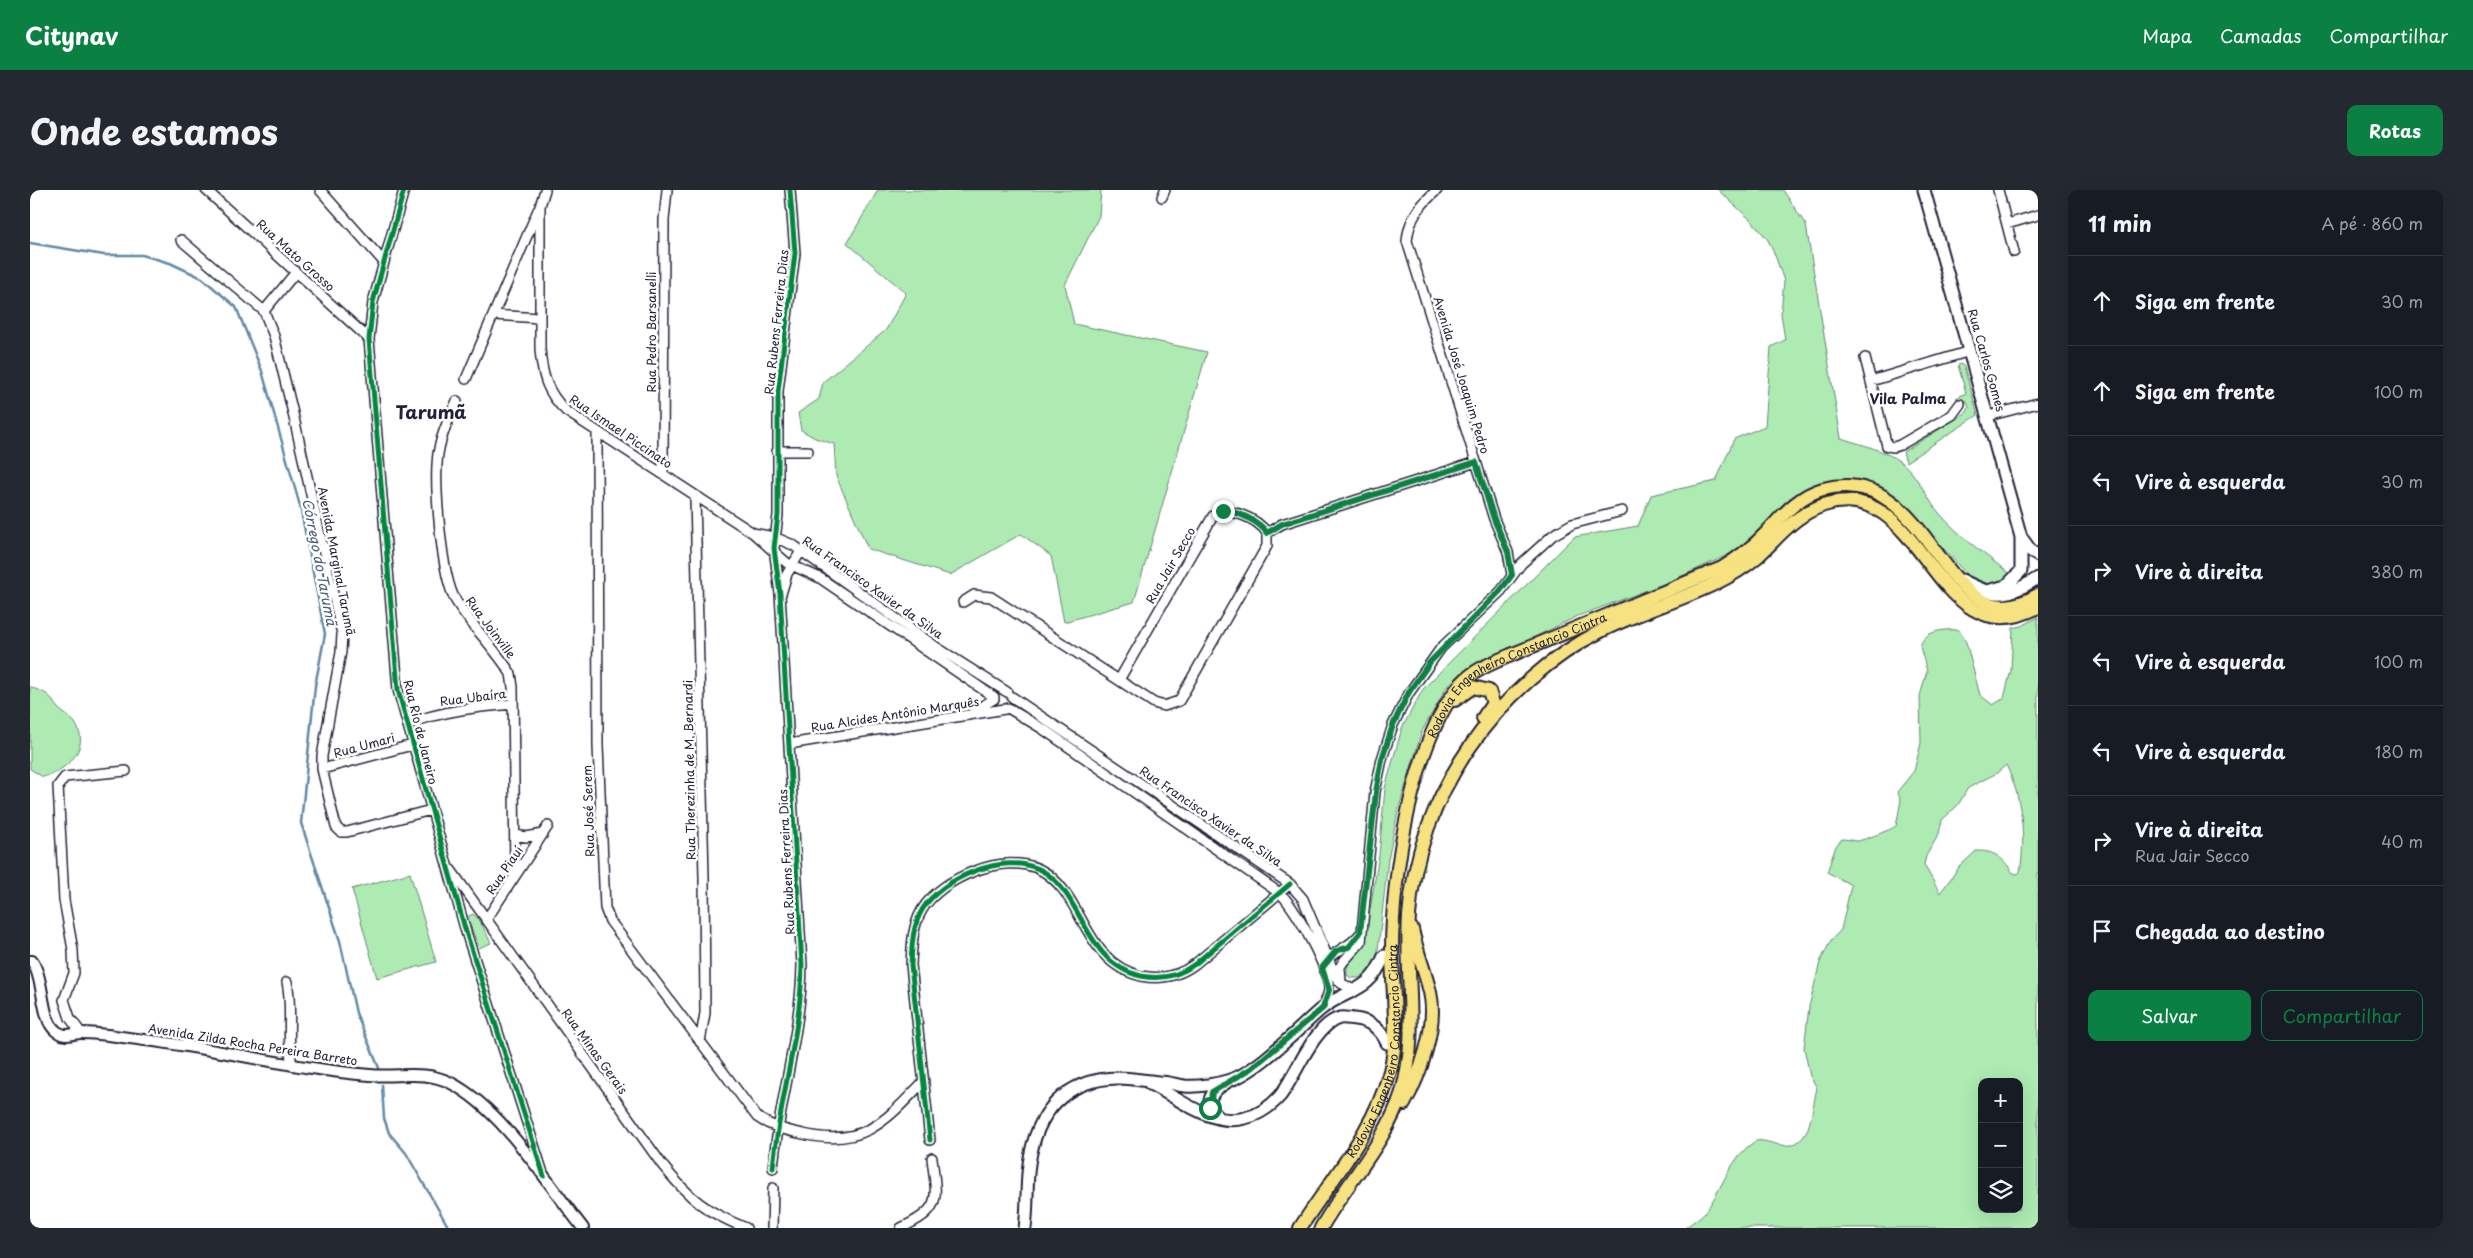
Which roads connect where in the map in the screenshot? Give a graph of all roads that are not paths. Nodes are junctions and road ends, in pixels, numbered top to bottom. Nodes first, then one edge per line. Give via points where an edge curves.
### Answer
1 (206, 190) edge
2 (320, 190) edge
3 (404, 190) edge
4 (545, 190) edge
5 (666, 190) edge
6 (790, 190) edge
7 (1437, 190) edge
8 (1924, 190) edge
9 (1998, 190) edge
10 (540, 206) junction
11 (2038, 215) edge
12 (2007, 224) junction
13 (182, 240) dead end
14 (2014, 252) dead end
15 (383, 261) junction
16 (296, 272) junction
17 (264, 311) junction
18 (494, 315) junction
19 (539, 318) junction
20 (369, 339) junction
21 (1970, 351) junction
22 (1865, 358) dead end
23 (466, 379) dead end
24 (1871, 380) junction
25 (457, 400) dead end
26 (2038, 403) edge
27 (1960, 404) dead end
28 (1988, 416) junction
29 (597, 432) junction
30 (808, 451) dead end
31 (777, 452) junction
32 (1476, 462) junction
33 (663, 474) junction
34 (695, 497) junction
35 (1622, 511) dead end
36 (778, 516) junction
37 (753, 533) junction
38 (1267, 533) junction
39 (2021, 537) junction
40 (774, 538) junction
41 (784, 541) junction
42 (801, 551) junction
43 (774, 553) junction
44 (2038, 556) edge
45 (793, 565) junction
46 (1512, 575) junction
47 (1953, 576) junction
48 (2038, 578) edge
49 (1987, 591) junction
50 (780, 594) junction
51 (2038, 595) edge
52 (963, 602) dead end
53 (2038, 607) edge
54 (984, 678) junction
55 (1119, 680) junction
56 (978, 687) junction
57 (1010, 694) junction
58 (994, 698) junction
59 (513, 704) junction
60 (1006, 709) junction
61 (969, 714) junction
62 (407, 724) junction
63 (789, 744) junction
64 (412, 745) junction
65 (322, 769) junction
66 (126, 771) dead end
67 (431, 810) junction
68 (516, 835) junction
69 (1402, 841) junction
70 (447, 864) junction
71 (516, 874) junction
72 (1290, 884) junction
73 (1281, 894) junction
74 (1409, 912) junction
75 (486, 920) junction
76 (1360, 933) junction
77 (1321, 942) junction
78 (1336, 951) junction
79 (1384, 956) junction
80 (1328, 959) junction
81 (31, 960) edge
82 (1322, 968) junction
83 (286, 982) dead end
84 (1341, 983) junction
85 (1355, 992) junction
86 (1323, 1008) junction
87 (1412, 1032) junction
88 (81, 1033) junction
89 (700, 1042) junction
90 (1387, 1043) junction
91 (292, 1065) junction
92 (1230, 1080) junction
93 (924, 1081) junction
94 (1146, 1082) junction
95 (1218, 1117) junction
96 (1389, 1123) junction
97 (776, 1128) junction
98 (930, 1140) dead end
99 (932, 1158) dead end
100 (773, 1168) dead end
101 (544, 1176) junction
102 (773, 1188) dead end
103 (1315, 1205) junction
104 (583, 1228) edge
105 (746, 1228) edge
106 (772, 1228) edge
107 (901, 1228) edge
108 (1025, 1228) edge
109 (1300, 1228) edge
110 (1313, 1228) edge
111 (1320, 1228) edge

1 - 16 street, Rua Mato Grosso
2 - 15 street
3 - 15 street, Rua Rio de Janeiro
4 - 10 street, Rua Ismael Piccinato
5 - 33 street, Rua Pedro Barsanelli
6 - 31 street, Rua Rubens Ferreira Dias via 795,253 781,359
7 - 32 street, Avenida José Joaquim Pedro via 1417,210 1407,241
8 - 21 main road, Rua Carlos Gomes
9 - 12 street
10 - 18 street
10 - 19 street, Rua Ismael Piccinato
11 - 12 street
12 - 14 street
13 - 17 street, Avenida Marginal Tarumã
15 - 20 street, Rua Rio de Janeiro via 372,302
16 - 17 street
16 - 20 street, Rua Mato Grosso
17 - 65 street, Avenida Marginal Tarumã via 274,336 292,409 342,634
18 - 19 street
18 - 23 street
19 - 29 street, Rua Ismael Piccinato via 542,372 547,387 566,411
20 - 62 street, Rua Rio de Janeiro via 398,690
21 - 24 street
21 - 28 main road, Rua Carlos Gomes
22 - 24 street
24 - 27 street via 1885,443 1890,447 1900,445 1952,415
25 - 59 street, Rua Joinville via 444,429 438,455 443,558 455,600 511,674
26 - 28 street
28 - 39 main road, Rua Carlos Gomes
29 - 33 street, Rua Ismael Piccinato
29 - 89 street, Rua José Serem via 598,746 605,908 610,921
30 - 31 street
31 - 36 street, Rua Rubens Ferreira Dias
32 - 38 street via 1282,524
32 - 46 street, Avenida José Joaquim Pedro via 1508,552
33 - 34 street, Rua Ismael Piccinato
34 - 37 street, Rua Ismael Piccinato
34 - 89 street, Rua Therezinha de M. Bernardi via 704,887 705,1013
35 - 46 street via 1565,527
36 - 40 street, Rua Rubens Ferreira Dias
36 - 41 street, Rua Rubens Ferreira Dias
37 - 40 street, Rua Ismael Piccinato
37 - 43 street, Rua Ismael Piccinato
38 - 55 street, Rua Jair Secco via 1234,512 1223,511 1213,516
38 - 55 street via 1267,546 1179,701 1169,706 1159,705
39 - 44 main road
39 - 49 main road via 2021,571 2006,586
40 - 41 street, Rua Francisco Xavier da Silva
40 - 43 street, Rua Rubens Ferreira Dias
41 - 42 street, Rua Francisco Xavier da Silva
42 - 45 street
42 - 54 street, Rua Francisco Xavier da Silva
43 - 45 street, Rua Francisco Xavier da Silva
43 - 50 street, Rua Rubens Ferreira Dias
45 - 50 street
45 - 56 street, Rua Francisco Xavier da Silva via 820,578
46 - 76 street via 1430,662 1409,692 1393,725 1376,792
47 - 49 main road
47 - 51 main road, Rodovia Engenheiro Constancio Cintra via 1973,596 1999,606 2011,606
47 - 69 main road, Rodovia Engenheiro Constancio Cintra via 1909,516 1884,496 1842,487 1823,489 1807,496 1784,512 1750,548 1722,568 1511,654 1463,682 1432,732
48 - 49 main road via 2016,591
50 - 63 street, Rua Rubens Ferreira Dias
52 - 55 street via 974,596 991,597
53 - 74 main road, Rodovia Engenheiro Constancio Cintra via 2023,614 2000,618 1976,612 1950,592 1915,544 1888,516 1859,504 1828,504 1811,510 1792,522 1759,555 1732,575 1604,629 1557,657 1513,695 1472,743 1440,799 1422,846
54 - 56 street
54 - 57 street, Rua Francisco Xavier da Silva
56 - 58 street, Rua Francisco Xavier da Silva
57 - 58 street via 1001,691
57 - 60 street via 1012,703
57 - 72 street, Rua Francisco Xavier da Silva
58 - 60 street via 998,707
58 - 61 street
59 - 62 street, Rua Ubaíra via 433,714
59 - 68 street, Rua Joinville
60 - 61 street, Rua Alcides Antônio Marquês
60 - 73 street, Rua Francisco Xavier da Silva via 1043,729
61 - 63 street, Rua Alcides Antônio Marquês
62 - 64 street, Rua Rio de Janeiro
63 - 97 street, Rua Rubens Ferreira Dias via 801,995
64 - 65 street, Rua Umari
64 - 67 street, Rua Rio de Janeiro
65 - 67 street, Avenida Marginal Tarumã via 336,827 341,832
66 - 88 street via 65,777 58,786 64,900 74,973 64,1000 70,1018
67 - 70 street, Rua Rio de Janeiro
68 - 71 street, Rua Joinville
68 - 71 street, Rua Piauí via 526,838 545,830
69 - 74 main road via 1430,755 1454,702 1473,687 1485,688 1492,695 1493,703 1449,767 1420,832 1406,889
69 - 79 main road via 1390,877
69 - 103 main road, Rodovia Engenheiro Constancio Cintra via 1393,915 1394,1031 1391,1069 1380,1104
70 - 75 street, Rua Minas Gerais
70 - 101 street, Rua Rio de Janeiro
71 - 75 street, Rua Piauí
72 - 73 street
72 - 77 street, Rua Francisco Xavier da Silva via 1304,900
73 - 82 street, Rua Francisco Xavier da Silva via 1304,924
73 - 93 street via 1195,964 1185,971 1162,978 1131,973 1100,951 1054,879 1039,869 1024,864 998,864 955,881 932,897 922,910 912,945 911,965
74 - 87 main road, Rodovia Engenheiro Constancio Cintra via 1407,949
74 - 96 main road via 1432,1008 1420,1068 1402,1106
75 - 105 street, Rua Minas Gerais via 686,1194 722,1219
76 - 78 street via 1349,947
76 - 84 street via 1359,946 1340,967
77 - 78 street
77 - 80 street, Rua Francisco Xavier da Silva
78 - 80 street
79 - 85 main road via 1370,980
79 - 90 main road
80 - 82 street
80 - 84 street, Rua Francisco Xavier da Silva
81 - 88 street, Avenida Zilda Rocha Pereira Barreto via 38,970 53,1028 65,1035
82 - 86 street, Rua Francisco Xavier da Silva via 1329,990
83 - 91 street
84 - 85 street, Rua Francisco Xavier da Silva
85 - 86 main road
86 - 92 main road via 1252,1068
87 - 96 main road, Rodovia Engenheiro Constancio Cintra via 1404,1083
87 - 110 main road via 1396,1090 1381,1126
88 - 91 street, Avenida Zilda Rocha Pereira Barreto via 206,1049
89 - 97 street, Rua José Serem via 757,1117
90 - 95 main road via 1371,1023 1342,1018 1333,1021 1325,1027 1280,1096 1269,1106 1257,1115 1243,1119
90 - 103 main road via 1381,1082 1372,1108
91 - 101 street, Avenida Zilda Rocha Pereira Barreto via 372,1076 425,1074 450,1083 492,1114
92 - 94 main road via 1185,1086
92 - 95 main road via 1212,1092 1210,1098 1210,1108
93 - 97 street via 884,1119 851,1138 825,1139
93 - 98 street
94 - 95 main road via 1203,1113
94 - 108 main road via 1120,1078 1090,1081 1071,1090 1049,1109 1038,1128 1031,1151
96 - 111 main road, Rodovia Engenheiro Constancio Cintra
97 - 100 street, Rua Rubens Ferreira Dias
99 - 107 street via 936,1190 931,1209 924,1218
101 - 104 street, Avenida Zilda Rocha Pereira Barreto
102 - 106 street
103 - 109 main road, Rodovia Engenheiro Constancio Cintra

